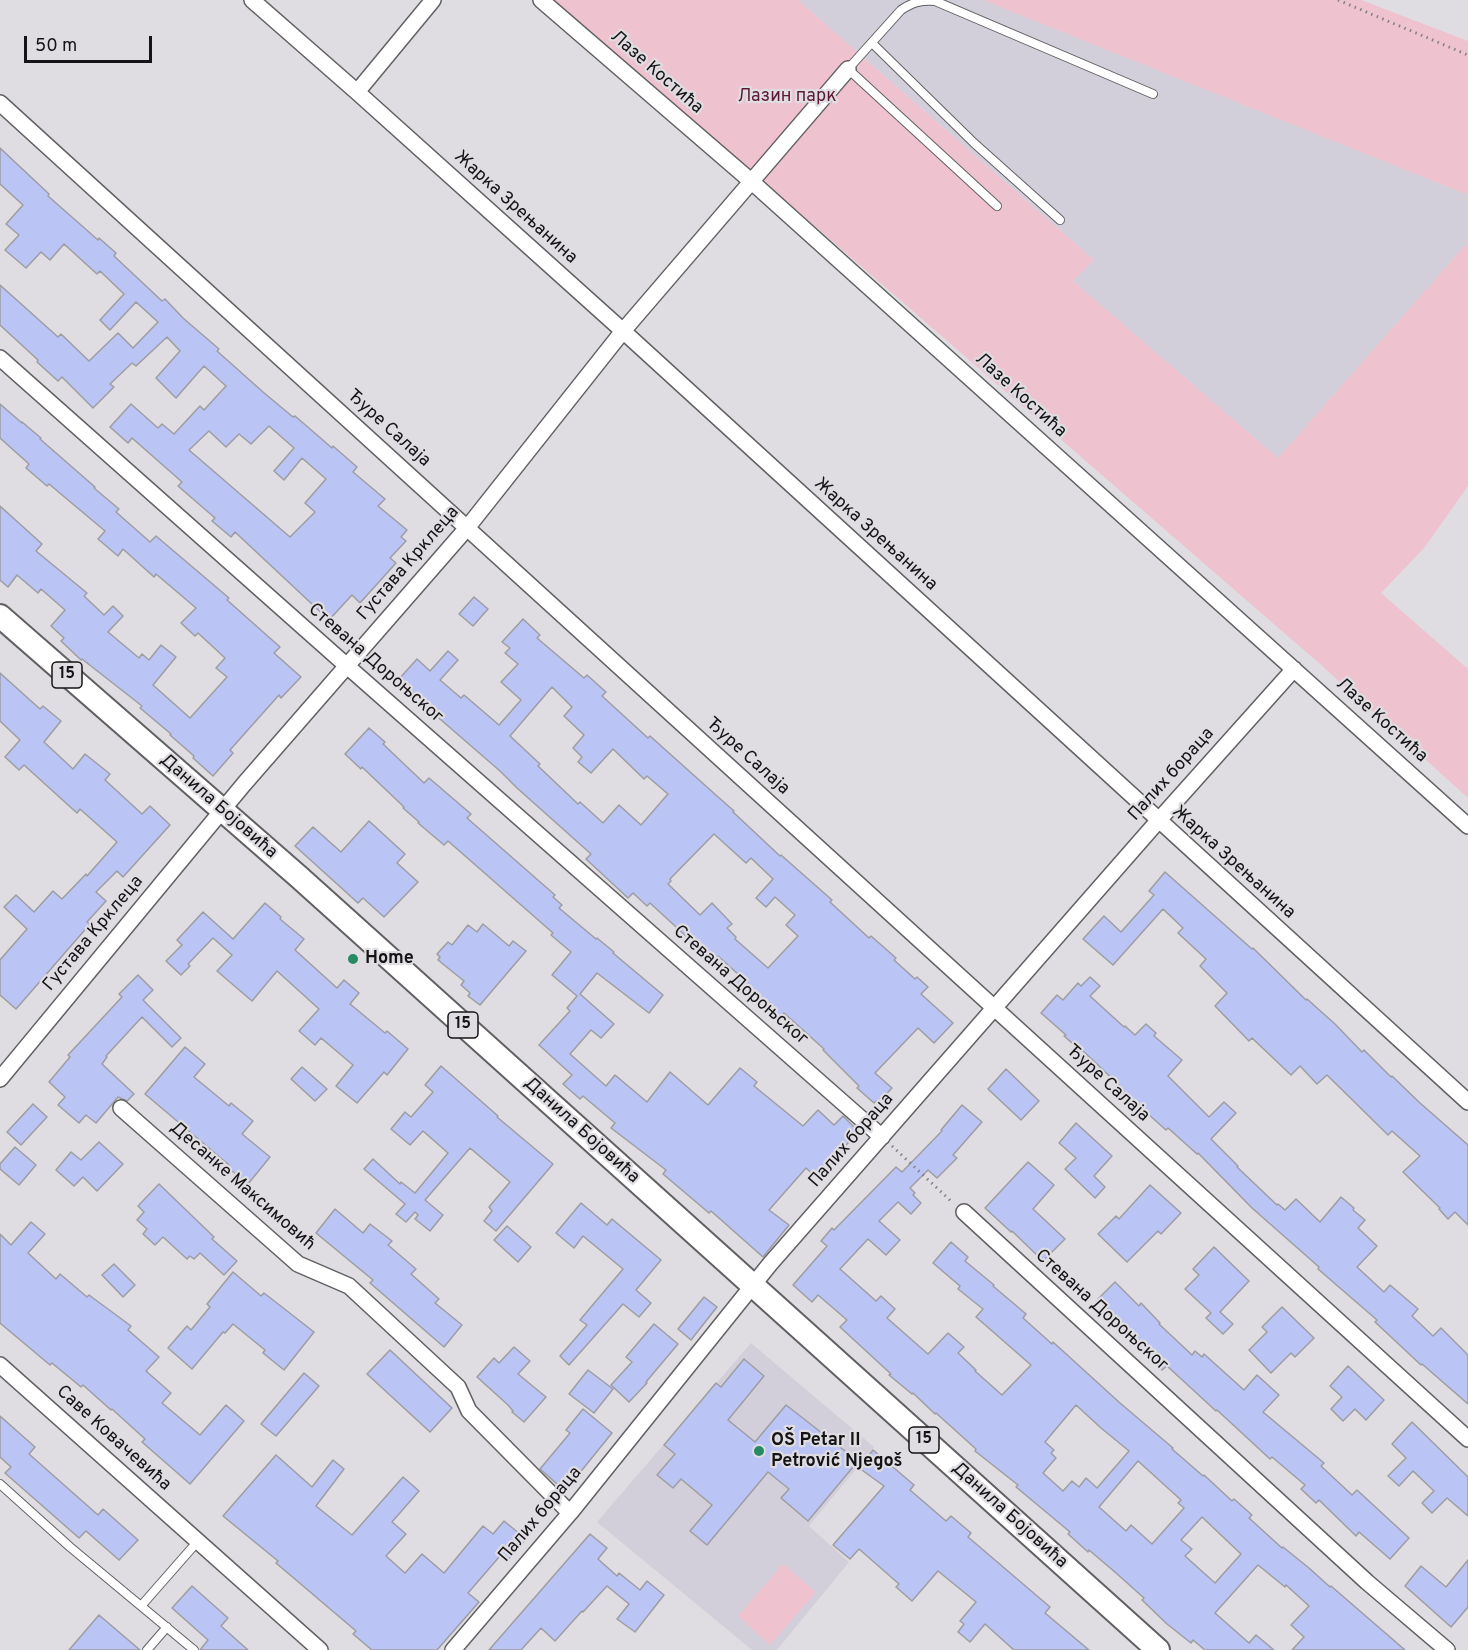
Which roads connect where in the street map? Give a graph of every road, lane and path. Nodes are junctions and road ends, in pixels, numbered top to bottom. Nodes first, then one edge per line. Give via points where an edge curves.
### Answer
1 (252, 0) edge
2 (433, 0) edge
3 (541, 0) edge
4 (1338, 0) edge
5 (872, 43) junction
6 (1468, 55) edge
7 (848, 69) junction
8 (357, 92) junction
9 (1153, 94) dead end
10 (0, 103) edge
11 (752, 182) junction
12 (997, 206) dead end
13 (1060, 220) dead end
14 (623, 331) junction
15 (0, 357) edge
16 (467, 528) junction
17 (0, 616) edge
18 (347, 666) junction
19 (1294, 669) junction
20 (222, 811) junction
21 (1158, 821) junction
22 (1468, 826) edge
23 (995, 1008) junction
24 (0, 1079) edge
25 (1468, 1102) edge
26 (121, 1108) dead end
27 (882, 1137) junction
28 (964, 1212) joint
29 (752, 1286) junction
30 (1, 1367) edge
31 (1468, 1439) edge
32 (0, 1484) edge
33 (570, 1513) junction
34 (198, 1541) junction
35 (141, 1606) junction
36 (167, 1627) junction
37 (147, 1650) edge
38 (194, 1650) edge
39 (320, 1650) edge
40 (453, 1650) edge
41 (1158, 1650) edge
42 (1447, 1650) edge

1 - 8 street, Жарка Зрењанина
2 - 8 street
3 - 11 street, Лазе Костића
4 - 6 path
5 - 7 lane
5 - 9 lane via 911,3 935,1
5 - 13 lane
7 - 11 street, Густава Крклеца
7 - 12 lane
8 - 14 street, Жарка Зрењанина
10 - 16 street, Ђуре Салаја
11 - 14 street, Густава Крклеца
11 - 19 street, Лазе Костића
14 - 16 street, Густава Крклеца
14 - 21 street, Жарка Зрењанина
15 - 18 street, Стевана Дороњског
16 - 18 street, Густава Крклеца
16 - 23 street, Ђуре Салаја
17 - 20 main road, Данила Бојовића / 15
18 - 20 street, Густава Крклеца
18 - 27 street, Стевана Дороњског
19 - 21 street, Палих бораца
19 - 22 street, Лазе Костића
20 - 24 street, Густава Крклеца
20 - 29 main road, Данила Бојовића / 15
21 - 23 street, Палих бораца
21 - 25 street, Жарка Зрењанина
23 - 27 street, Палих бораца
23 - 31 street, Ђуре Салаја
26 - 33 street, Десанке Максимовић via 298,1264 350,1286 458,1387 469,1411
27 - 28 path
27 - 29 street, Палих бораца
28 - 42 street, Стевана Дороњског via 1367,1582
29 - 33 street, Палих бораца
29 - 41 main road, Данила Бојовића / 15
30 - 34 street, Саве Ковачевића
32 - 35 lane
33 - 40 street, Палих бораца
34 - 35 lane
34 - 39 street, Саве Ковачевића
35 - 36 lane
36 - 37 lane
36 - 38 lane

